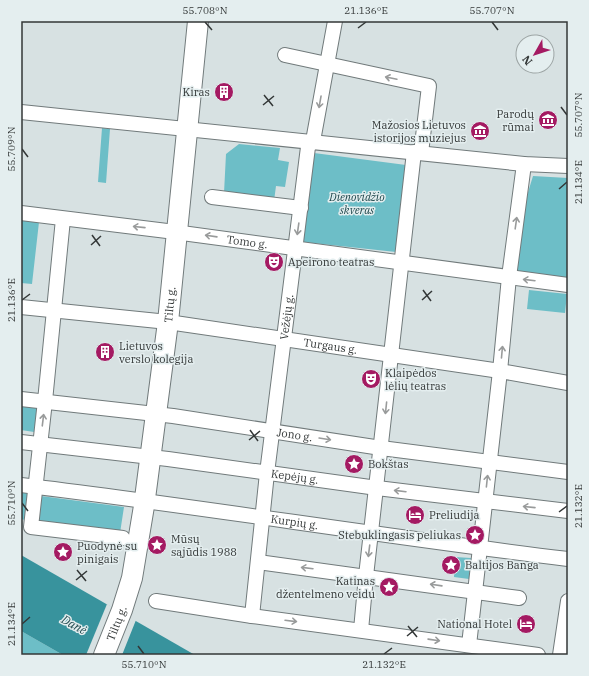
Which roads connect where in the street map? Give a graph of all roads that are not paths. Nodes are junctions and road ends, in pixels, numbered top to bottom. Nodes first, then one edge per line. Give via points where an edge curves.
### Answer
1 (198, 21) edge
2 (335, 21) edge
3 (285, 55) dead end
4 (326, 64) junction
5 (21, 112) edge
6 (188, 128) junction
7 (313, 141) junction
8 (417, 153) junction
9 (524, 164) junction
10 (568, 166) edge
11 (212, 197) dead end
12 (301, 208) junction
13 (21, 213) edge
14 (63, 219) junction
15 (178, 232) junction
16 (296, 248) junction
17 (402, 263) junction
18 (509, 278) junction
19 (568, 285) edge
20 (21, 307) edge
21 (55, 310) junction
22 (168, 322) junction
23 (284, 339) junction
24 (391, 355) junction
25 (500, 371) junction
26 (568, 383) edge
27 (21, 399) edge
28 (46, 401) junction
29 (156, 414) junction
30 (272, 431) junction
31 (21, 442) edge
32 (40, 445) junction
33 (381, 448) junction
34 (151, 457) junction
35 (489, 462) junction
36 (568, 472) edge
37 (267, 473) junction
38 (21, 485) edge
39 (36, 487) junction
40 (377, 488) junction
41 (145, 500) junction
42 (485, 502) junction
43 (568, 511) edge
44 (263, 516) junction
45 (371, 531) junction
46 (123, 538) dead end
47 (479, 548) junction
48 (568, 559) edge
49 (258, 562) junction
50 (366, 576) junction
51 (474, 590) junction
52 (519, 598) dead end
53 (156, 601) dead end
54 (568, 601) edge
55 (252, 616) junction
56 (361, 630) junction
57 (469, 645) junction
58 (104, 655) edge
59 (538, 655) edge
60 (560, 655) edge

1 - 6 street, Tiltų g.
2 - 4 street, Vežėjų g.
3 - 4 street
4 -> 7 street, Vežėjų g.
8 -> 4 street via 429,86
5 - 6 street
6 - 7 street
6 - 15 street, Tiltų g.
7 - 8 street
7 - 12 street, Vežėjų g. via 308,147
8 - 9 street
8 - 17 street
9 - 10 street
18 -> 9 street
11 - 12 street
12 -> 16 street, Vežėjų g.
13 - 14 street, Tomo g.
15 -> 14 street, Tomo g.
14 - 21 street
16 -> 15 street, Tomo g.
15 - 22 street, Tiltų g.
16 - 17 street, Tomo g.
16 - 23 street, Vežėjų g.
17 - 18 street, Tomo g.
17 - 24 street
19 -> 18 street, Tomo g.
25 -> 18 street
20 - 21 street, Turgaus g.
21 - 22 street, Turgaus g.
21 - 28 street
22 - 23 street, Turgaus g.
22 - 29 street, Tiltų g.
23 - 24 street, Turgaus g.
23 - 30 street, Vežėjų g.
24 - 25 street, Turgaus g.
24 -> 33 street
25 - 26 street, Turgaus g.
25 - 35 street
27 - 28 street, Jono g.
28 - 29 street, Jono g.
32 -> 28 street
29 - 30 street, Jono g.
29 - 34 street, Tiltų g.
30 -> 33 street, Jono g.
30 - 37 street, Vežėjų g.
31 - 32 street, Kepėjų g.
32 - 34 street, Kepėjų g.
32 - 39 street
33 - 35 street, Jono g.
33 - 40 street
34 - 37 street, Kepėjų g.
34 - 41 street, Tiltų g.
35 - 36 street, Jono g.
42 -> 35 street
37 - 40 street, Kepėjų g.
37 - 44 street, Vežėjų g.
38 - 39 street, Kurpių g.
39 - 41 street, Kurpių g.
39 - 46 street via 31,527
42 -> 40 street, Kepėjų g.
40 - 45 street
41 - 44 street, Kurpių g.
41 - 58 street, Tiltų g. via 132,578
43 -> 42 street, Kepėjų g.
42 - 47 street
44 - 45 street, Kurpių g.
44 - 49 street, Vežėjų g.
45 - 47 street, Kurpių g.
45 -> 50 street
47 - 48 street, Kurpių g.
47 - 51 street
50 -> 49 street
49 - 55 street, Vežėjų g.
51 -> 50 street
50 - 56 street
51 - 52 street
51 - 57 street
53 - 55 street
54 - 60 street
55 -> 56 street
56 -> 57 street
57 - 59 street

